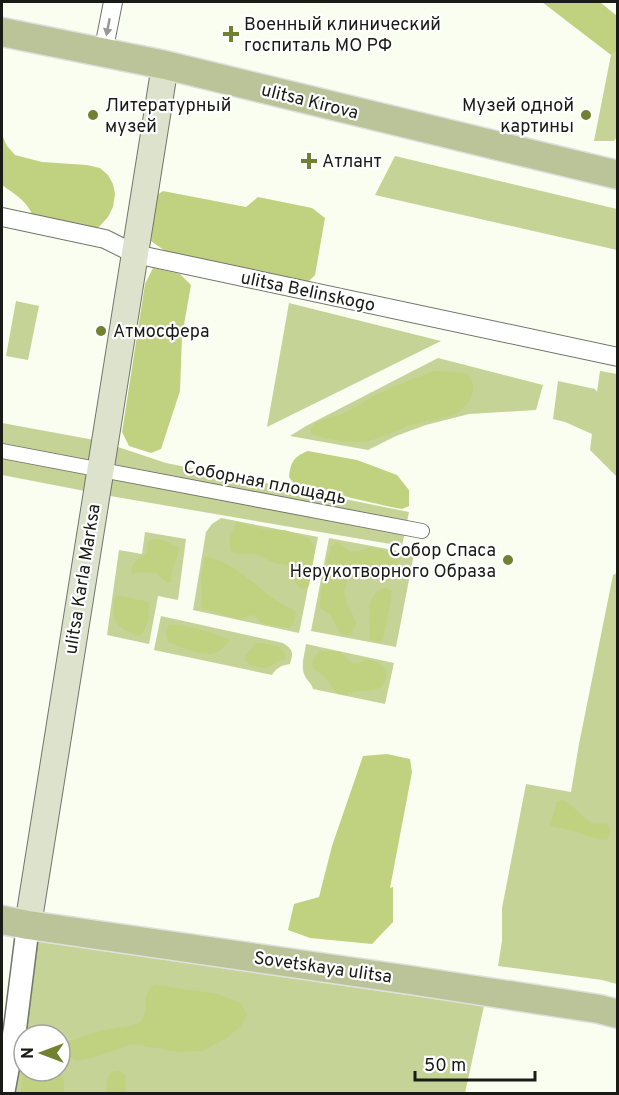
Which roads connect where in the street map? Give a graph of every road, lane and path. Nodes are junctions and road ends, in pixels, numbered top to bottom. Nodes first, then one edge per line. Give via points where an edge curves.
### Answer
1 (113, 2) edge
2 (2, 32) edge
3 (103, 53) junction
4 (165, 65) junction
5 (618, 175) edge
6 (2, 218) edge
7 (135, 254) junction
8 (618, 357) edge
9 (2, 451) edge
10 (100, 469) junction
11 (422, 531) dead end
12 (15, 922) edge
13 (618, 1014) edge
14 (3, 1094) edge

1 -> 3 street
2 - 3 main road, ulitsa Kirova
3 - 4 main road, ulitsa Kirova
4 - 5 main road, ulitsa Kirova
4 - 7 main road, ulitsa Karla Marksa
6 - 7 street, ulitsa Belinskogo via 105,239
7 - 8 street, ulitsa Belinskogo
7 - 10 main road, ulitsa Karla Marksa
9 - 10 street, Соборная площадь
10 - 11 street, Соборная площадь
10 - 12 main road, ulitsa Karla Marksa
12 - 13 main road, Sovetskaya ulitsa
12 - 14 street, ulitsa Karla Marksa via 15,1029

